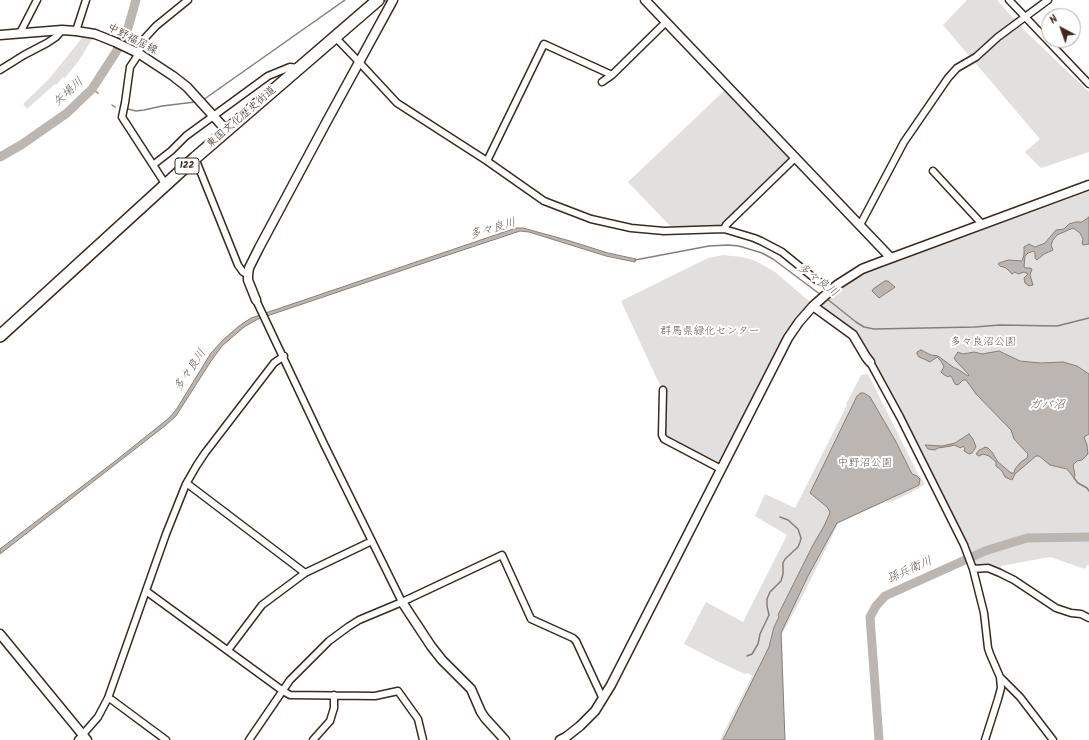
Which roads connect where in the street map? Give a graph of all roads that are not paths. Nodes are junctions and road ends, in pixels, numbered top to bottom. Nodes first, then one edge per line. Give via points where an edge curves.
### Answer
1 (37, 0) edge
2 (86, 0) edge
3 (188, 0) edge
4 (378, 0) edge
5 (393, 0) edge
6 (645, 0) edge
7 (1010, 0) edge
8 (1048, 0) edge
9 (1025, 16) junction
10 (666, 22) junction
11 (62, 30) junction
12 (76, 31) junction
13 (20, 33) junction
14 (0, 35) edge
15 (335, 37) junction
16 (136, 52) junction
17 (359, 62) junction
18 (299, 68) junction
19 (0, 70) edge
20 (612, 75) junction
21 (602, 82) dead end
22 (1089, 84) edge
23 (213, 116) junction
24 (227, 131) junction
25 (195, 158) junction
26 (796, 158) junction
27 (487, 161) junction
28 (153, 165) junction
29 (934, 171) dead end
30 (166, 185) junction
31 (1089, 185) edge
32 (982, 224) junction
33 (860, 225) junction
34 (724, 229) junction
35 (890, 257) junction
36 (248, 275) junction
37 (830, 290) junction
38 (258, 304) joint
39 (815, 304) junction
40 (0, 336) edge
41 (284, 356) junction
42 (870, 362) joint
43 (663, 390) dead end
44 (721, 469) junction
45 (186, 484) junction
46 (372, 541) junction
47 (972, 567) junction
48 (305, 573) junction
49 (146, 591) junction
50 (402, 602) junction
51 (1089, 618) edge
52 (0, 634) edge
53 (228, 650) junction
54 (1000, 677) junction
55 (283, 691) junction
56 (334, 695) junction
57 (108, 698) junction
58 (603, 699) junction
59 (83, 738) edge
60 (166, 740) edge
61 (249, 740) edge
62 (312, 740) edge
63 (423, 740) edge
64 (505, 740) edge
65 (560, 740) edge
66 (985, 740) edge
67 (1053, 740) edge

1 - 13 street
2 - 12 street
3 - 16 street via 156,26
4 - 15 highway, 東国文化歴史街道 / 122
5 - 17 street
6 - 10 street
7 - 9 street
8 - 9 street
9 - 22 street
9 - 33 street via 948,78 904,142
10 - 20 street
10 - 26 street
11 - 12 street, 中野福居線
11 - 13 street, 中野福居線
11 - 19 street via 47,43
12 - 16 street, 中野福居線 via 96,34
13 - 14 street, 中野福居線
15 - 17 street
15 - 18 highway, 東国文化歴史街道 / 122
16 - 23 street, 中野福居線 via 187,87
16 - 28 street via 130,67 122,117
17 - 27 street via 397,104
17 - 36 street via 263,241
18 - 23 street via 290,67 268,76
18 - 24 highway, 東国文化歴史街道 / 122
20 - 21 street
20 - 27 street via 544,44
23 - 24 street, 中野福居線
23 - 28 street
24 - 25 highway, 東国文化歴史街道 / 122
25 - 30 highway, 東国文化歴史街道 / 122
25 - 36 street via 238,265
26 - 33 street
26 - 34 street
27 - 34 street via 544,201 591,219 649,230
28 - 30 street
29 - 32 street
30 - 40 highway, 東国文化歴史街道 / 122
31 - 32 street
32 - 35 street
33 - 35 street
34 - 37 street via 770,245
35 - 37 street via 862,269
36 - 38 street
37 - 39 street
38 - 41 street
39 - 42 street via 853,335
39 - 44 street via 788,338
41 - 45 street via 274,363 205,453
41 - 46 street
42 - 47 street via 968,553
43 - 44 street via 664,439
44 - 58 street
45 - 48 street
45 - 49 street
46 - 48 street
46 - 50 street
47 - 51 street via 988,568 1000,573 1056,608
47 - 54 street via 984,613 988,648
48 - 53 street via 262,605
49 - 53 street
49 - 57 street
50 - 55 street via 359,620 329,641 290,680
50 - 58 street via 502,555 531,619 576,640
50 - 64 street via 442,660 471,689 485,718
52 - 59 street
53 - 55 street
54 - 66 street via 1001,688
54 - 67 street via 1025,703
55 - 56 street via 290,695
55 - 61 street
56 - 62 street via 330,721
56 - 63 street via 375,696 398,691 418,719
57 - 59 street
57 - 60 street
58 - 65 street via 580,726

